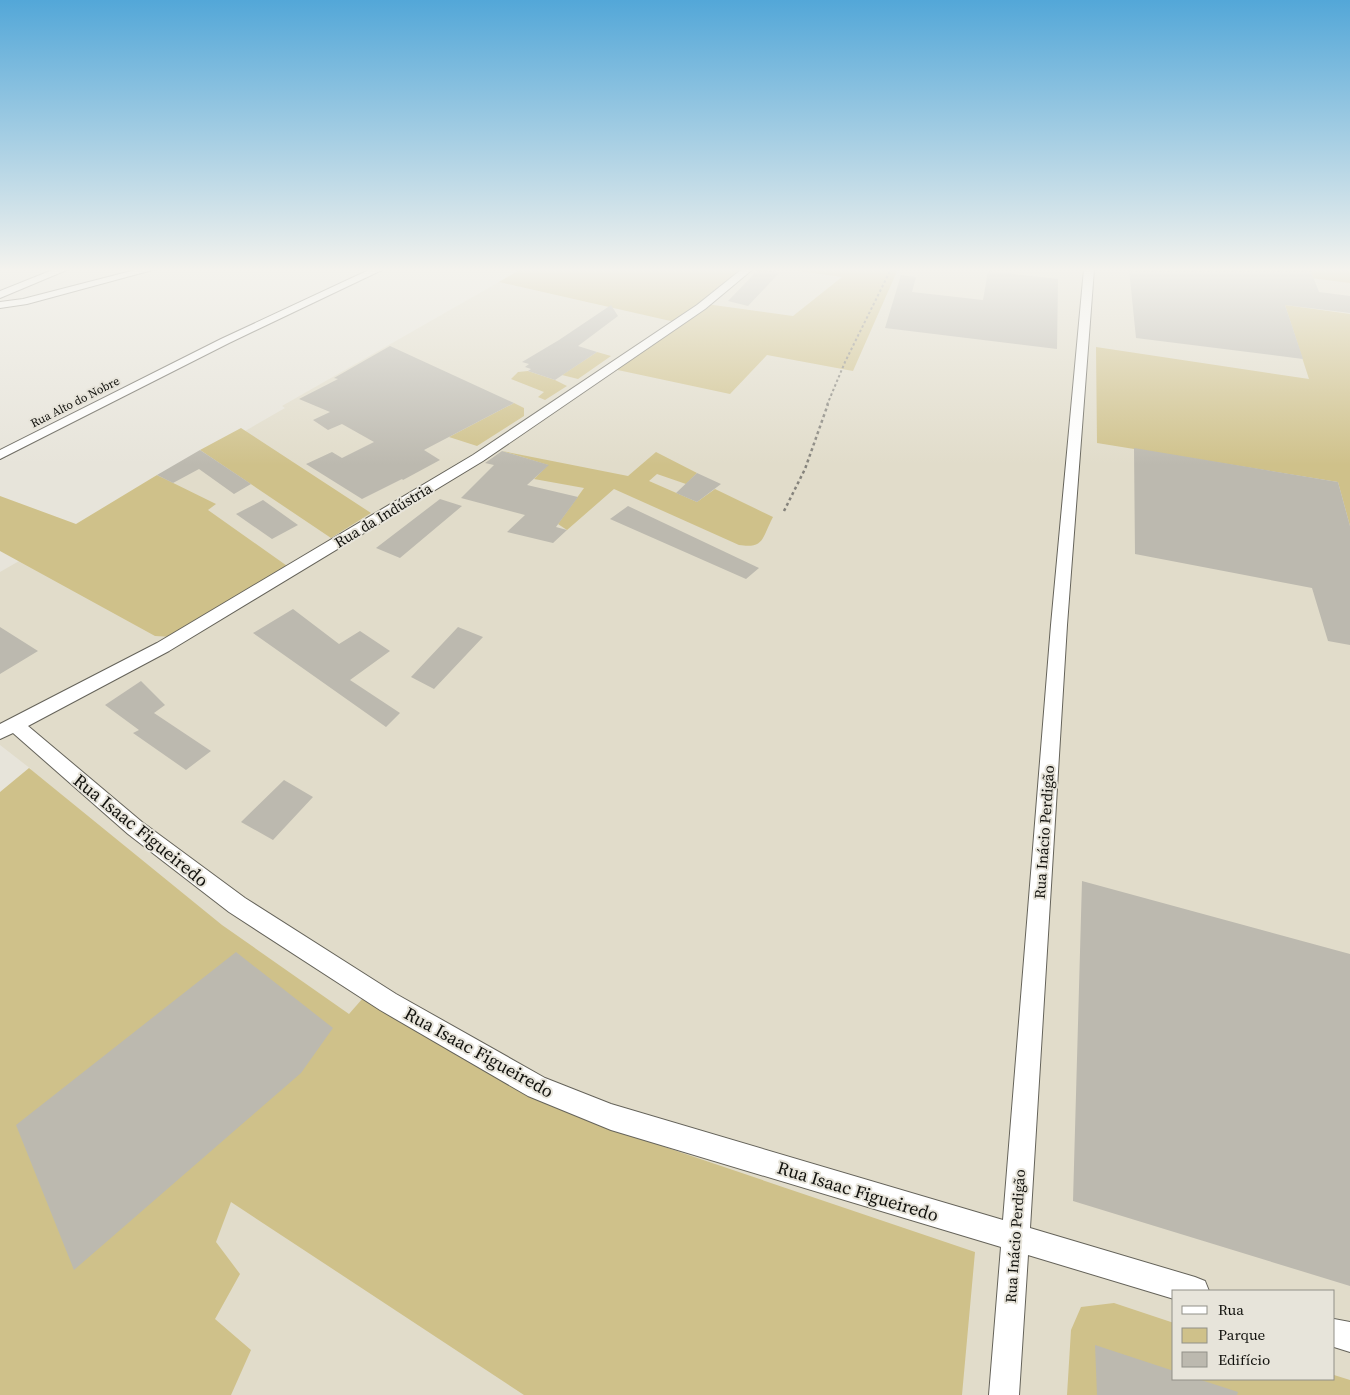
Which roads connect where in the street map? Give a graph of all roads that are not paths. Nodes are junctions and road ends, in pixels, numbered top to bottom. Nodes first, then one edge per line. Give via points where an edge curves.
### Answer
1 (239, 334) edge
2 (661, 334) edge
3 (1084, 334) edge
4 (0, 456) edge
5 (8, 729) edge
6 (1015, 1238) junction
7 (1192, 1290) edge
8 (1335, 1332) edge
9 (1350, 1337) edge
10 (1004, 1395) edge

1 - 4 street, Rua Alto do Nobre
2 - 5 street, Rua da Indústria via 478,458 163,647
3 - 6 street, Rua Inácio Perdigão
5 - 6 street, Rua Isaac Figueiredo via 237,905 388,1002 537,1086 611,1117
6 - 7 street, Rua Isaac Figueiredo
6 - 10 street, Rua Inácio Perdigão
8 - 9 street

